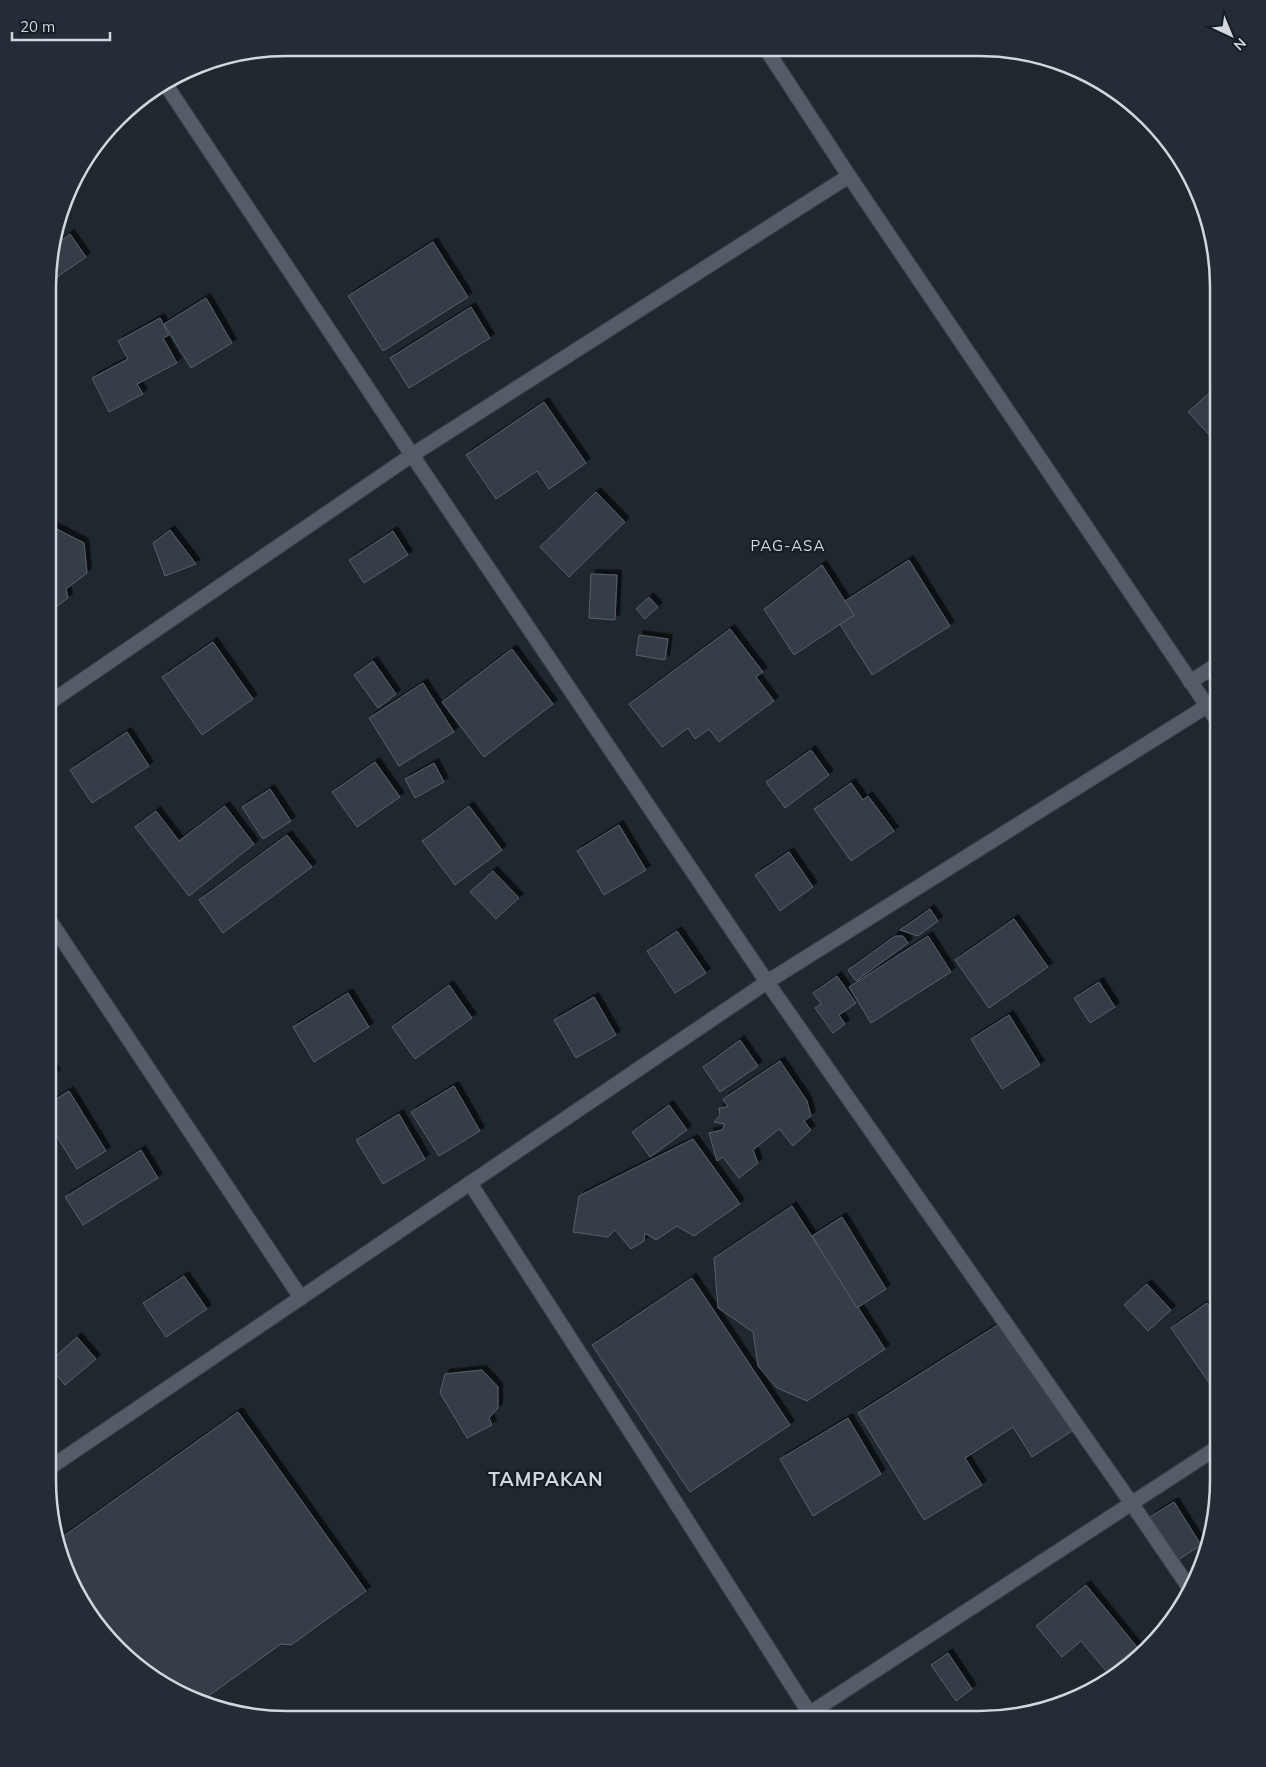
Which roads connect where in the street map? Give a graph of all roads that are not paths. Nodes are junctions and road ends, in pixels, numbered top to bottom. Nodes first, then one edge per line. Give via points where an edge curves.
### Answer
1 (771, 56) edge
2 (169, 89) edge
3 (849, 176) junction
4 (412, 454) junction
5 (1210, 669) edge
6 (1190, 682) junction
7 (56, 698) edge
8 (1206, 706) junction
9 (1210, 711) edge
10 (56, 930) edge
11 (767, 982) junction
12 (470, 1183) junction
13 (301, 1298) junction
14 (1210, 1452) edge
15 (56, 1464) edge
16 (1132, 1504) junction
17 (1186, 1583) edge
18 (803, 1711) edge
19 (814, 1711) edge

1 - 3 street
2 - 4 street
3 - 4 street
3 - 6 street
4 - 7 street
4 - 11 street
5 - 6 street
6 - 8 street
8 - 9 street
8 - 11 street
10 - 13 street
11 - 12 street
11 - 16 street
12 - 13 street
12 - 18 street via 646,1456
13 - 15 street
14 - 16 street
16 - 17 street
16 - 19 street

